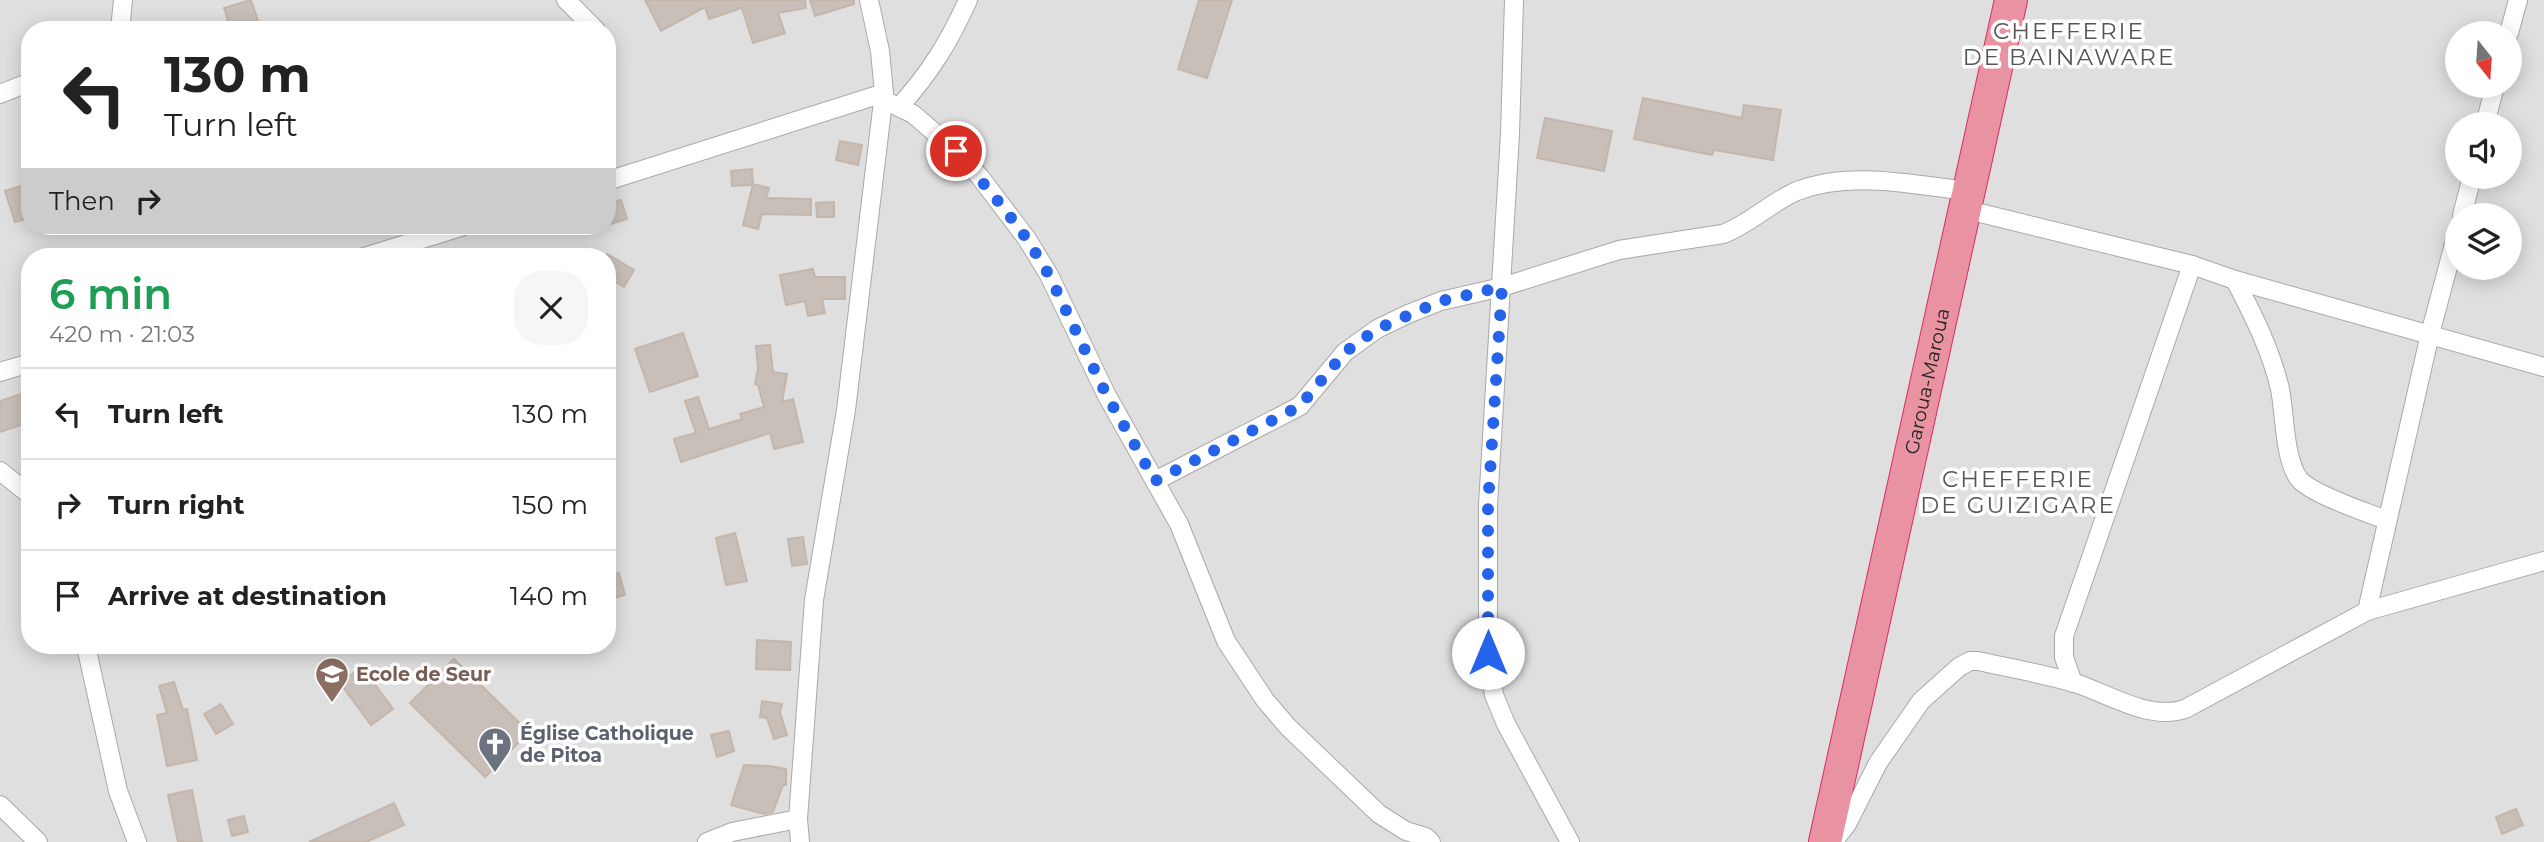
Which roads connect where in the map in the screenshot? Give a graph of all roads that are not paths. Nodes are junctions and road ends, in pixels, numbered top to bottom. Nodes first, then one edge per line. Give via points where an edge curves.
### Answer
1 (123, 0) edge
2 (566, 0) edge
3 (869, 0) edge
4 (968, 0) edge
5 (1514, 0) edge
6 (2011, 0) edge
7 (2518, 0) edge
8 (121, 21) edge
9 (587, 21) edge
10 (2512, 21) edge
11 (21, 86) edge
12 (0, 94) edge
13 (889, 100) junction
14 (616, 178) edge
15 (1966, 200) junction
16 (435, 235) edge
17 (393, 248) edge
18 (2192, 265) junction
19 (2445, 278) edge
20 (2235, 280) junction
21 (1502, 287) junction
22 (2430, 334) junction
23 (21, 367) edge
24 (2544, 367) edge
25 (4, 374) edge
26 (0, 471) edge
27 (1155, 481) junction
28 (21, 488) edge
29 (2386, 520) junction
30 (2544, 561) edge
31 (2367, 611) junction
32 (88, 654) edge
33 (2073, 683) junction
34 (0, 804) edge
35 (798, 819) junction
36 (1429, 840) edge
37 (38, 842) edge
38 (137, 842) edge
39 (707, 842) edge
40 (800, 842) edge
41 (1450, 842) edge
42 (1570, 842) edge
43 (1825, 842) edge
44 (1833, 842) edge

1 - 8 street
2 - 9 street
3 - 13 street
4 - 13 street via 924,80
5 - 21 street
6 - 15 highway, Garoua-Maroua
7 - 10 street
11 - 12 street
13 - 14 street
13 - 27 street via 956,151 1027,239
13 - 35 street via 814,600
15 - 18 street
15 - 21 street via 1872,181 1815,185 1794,192 1723,234 1619,250
15 - 43 highway, Garoua-Maroua
16 - 17 street
18 - 20 street
18 - 33 street via 2068,623 2063,646
19 - 22 street
20 - 22 street
20 - 29 street via 2266,345 2299,480
21 - 27 street via 1441,301 1377,329 1345,352 1300,406
21 - 42 street via 1488,505 1490,675 1506,724
22 - 24 street
22 - 29 street
23 - 25 street
26 - 28 street
27 - 36 street via 1179,524 1226,641 1265,700 1379,814
29 - 31 street
30 - 31 street
31 - 33 street via 2174,713 2154,712
32 - 38 street via 118,791
33 - 44 street via 1978,661 1959,667 1922,701 1878,763
34 - 37 street
35 - 39 street via 732,832
35 - 40 street
36 - 41 street

